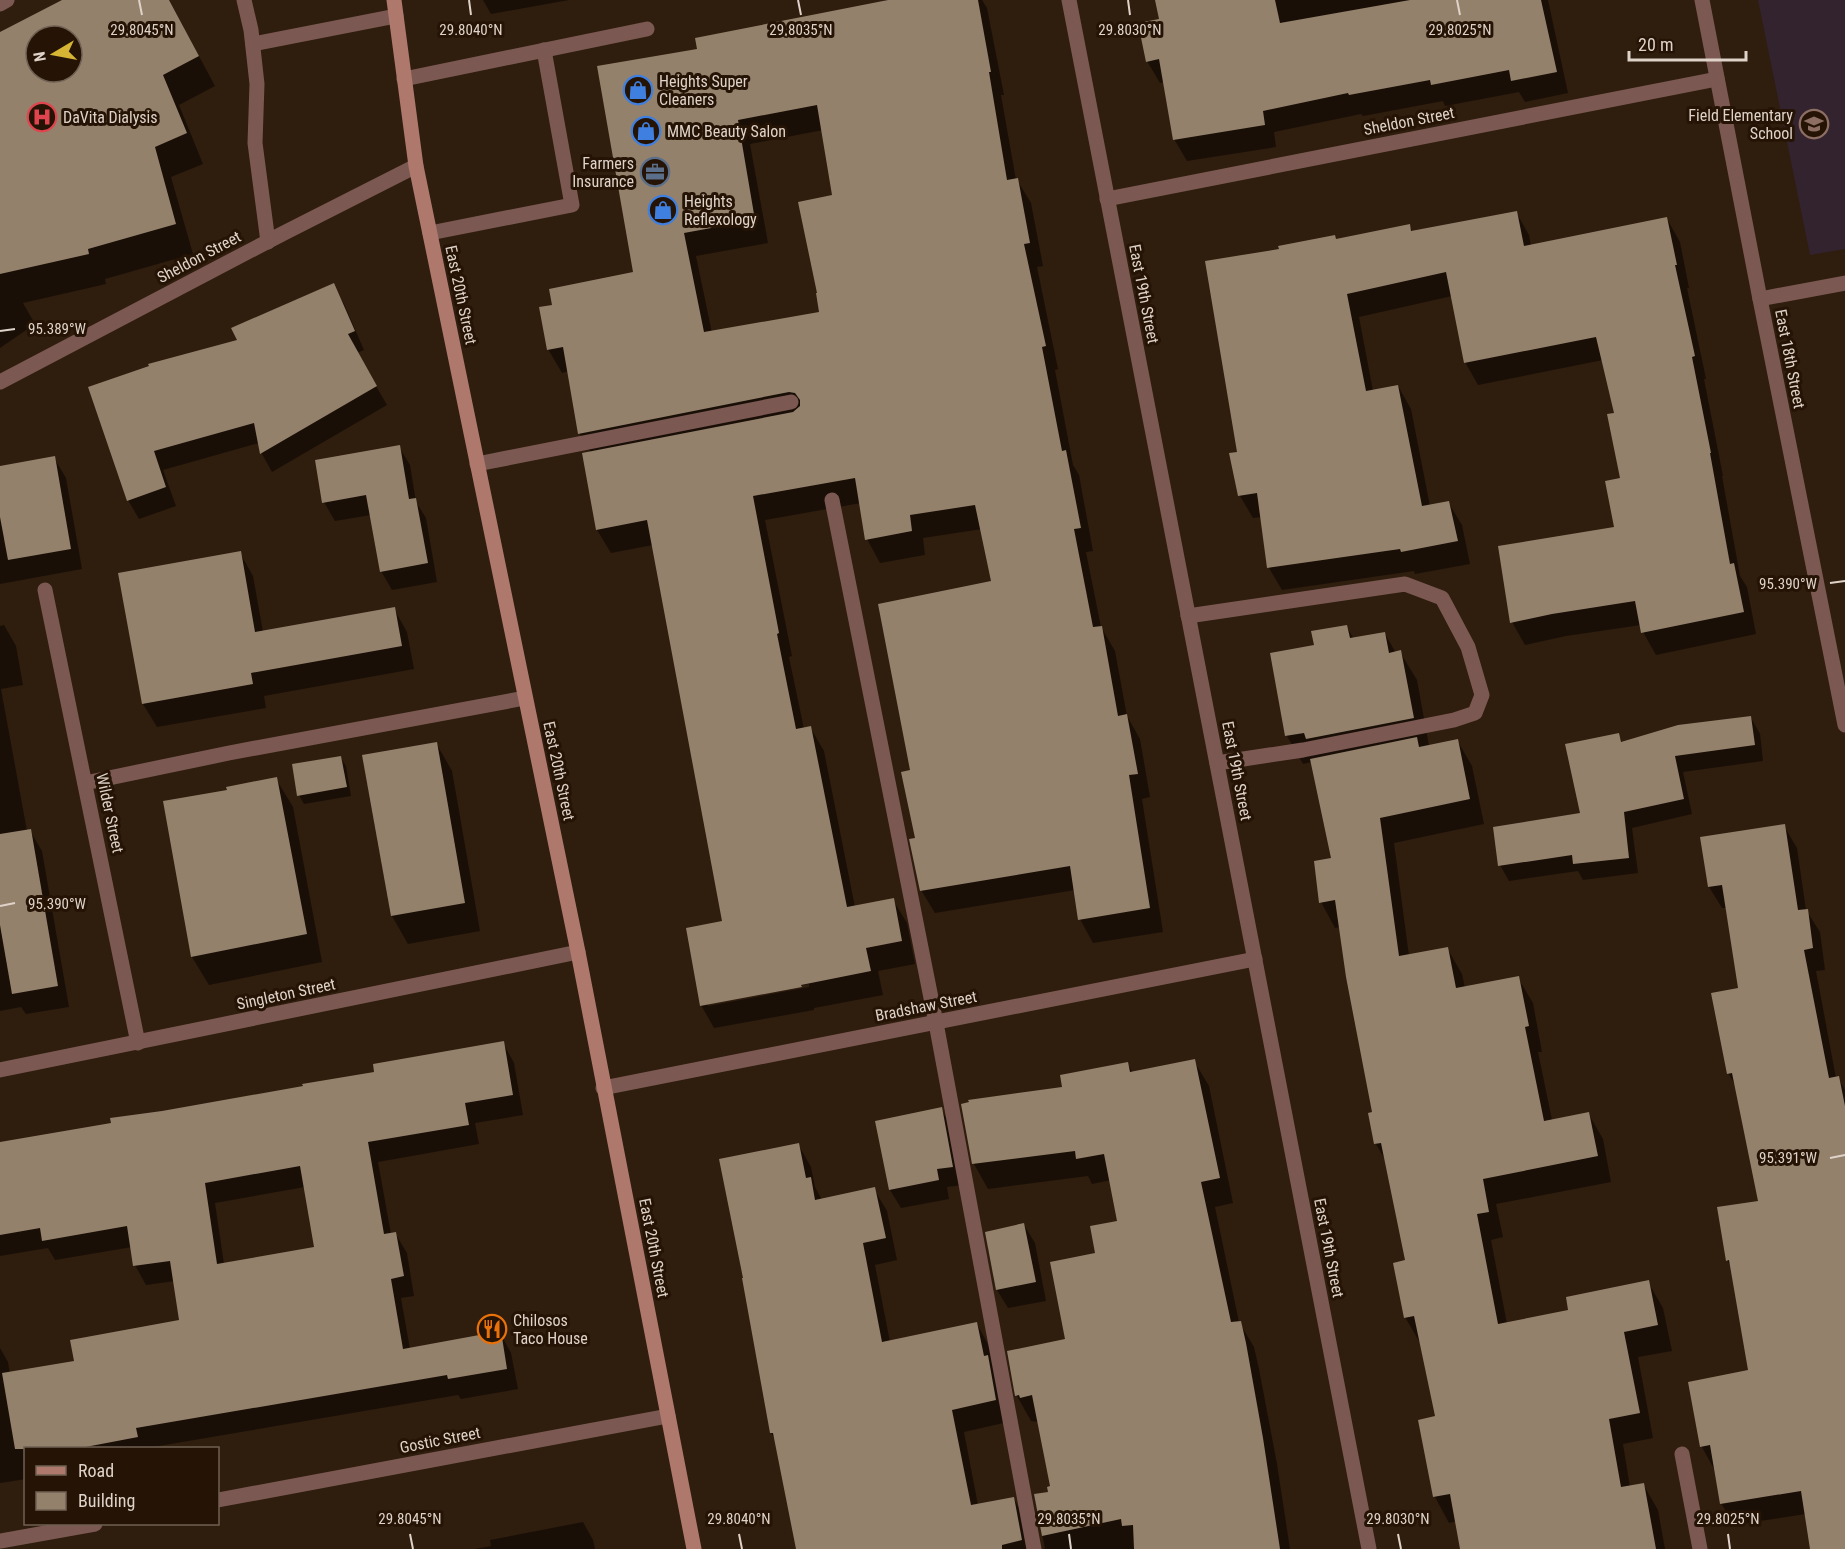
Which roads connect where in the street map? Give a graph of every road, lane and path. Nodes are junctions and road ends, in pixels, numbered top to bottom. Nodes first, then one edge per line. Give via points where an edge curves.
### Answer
1 (8, 0) edge
2 (244, 0) edge
3 (394, 0) edge
4 (1069, 0) edge
5 (1702, 0) edge
6 (0, 4) edge
7 (396, 16) junction
8 (647, 29) dead end
9 (253, 44) junction
10 (544, 50) junction
11 (404, 79) junction
12 (1717, 79) junction
13 (416, 166) junction
14 (1107, 199) junction
15 (430, 233) junction
16 (268, 242) junction
17 (1845, 283) edge
18 (1760, 299) junction
19 (0, 382) edge
20 (791, 402) dead end
21 (477, 464) junction
22 (832, 500) dead end
23 (45, 590) dead end
24 (1188, 616) junction
25 (525, 699) junction
26 (1845, 725) edge
27 (1217, 763) junction
28 (85, 783) junction
29 (578, 952) junction
30 (1255, 960) junction
31 (936, 1023) junction
32 (138, 1043) junction
33 (0, 1070) edge
34 (603, 1088) junction
35 (668, 1416) junction
36 (1682, 1454) dead end
37 (219, 1500) edge
38 (92, 1525) edge
39 (0, 1541) edge
40 (32, 1542) edge
41 (694, 1549) edge
42 (1034, 1549) edge
43 (1369, 1549) edge
44 (1700, 1549) edge

1 - 6 street
2 - 9 street
3 - 7 main road, East 20th Street
4 - 14 street, East 19th Street
5 - 12 street, East 18th Street
7 - 9 street
7 - 11 main road, East 20th Street
8 - 10 street
9 - 16 street via 257,84 255,143
10 - 11 street
10 - 15 street via 572,205
11 - 13 main road, East 20th Street
12 - 14 street, Sheldon Street
12 - 18 street, East 18th Street
13 - 15 main road, East 20th Street
13 - 16 street, Sheldon Street
14 - 24 street, East 19th Street
15 - 21 main road, East 20th Street
16 - 19 street, Sheldon Street
17 - 18 street
18 - 26 street, East 18th Street
20 - 21 street
21 - 25 main road, East 20th Street
22 - 31 street
23 - 28 street, Wilder Street
24 - 27 street, East 19th Street
24 - 27 street via 1405,584 1442,598 1468,647 1482,695 1475,713 1454,720
25 - 28 street
25 - 29 main road, East 20th Street
27 - 30 street, East 19th Street
28 - 32 street, Wilder Street
29 - 32 street, Singleton Street
29 - 34 main road, East 20th Street
30 - 31 street, Bradshaw Street
30 - 43 street, East 19th Street
31 - 34 street, Bradshaw Street
31 - 42 street
32 - 33 street, Singleton Street
34 - 35 main road, East 20th Street
35 - 37 street, Gostic Street
35 - 41 main road, East 20th Street
36 - 44 street
38 - 40 street
39 - 40 street

